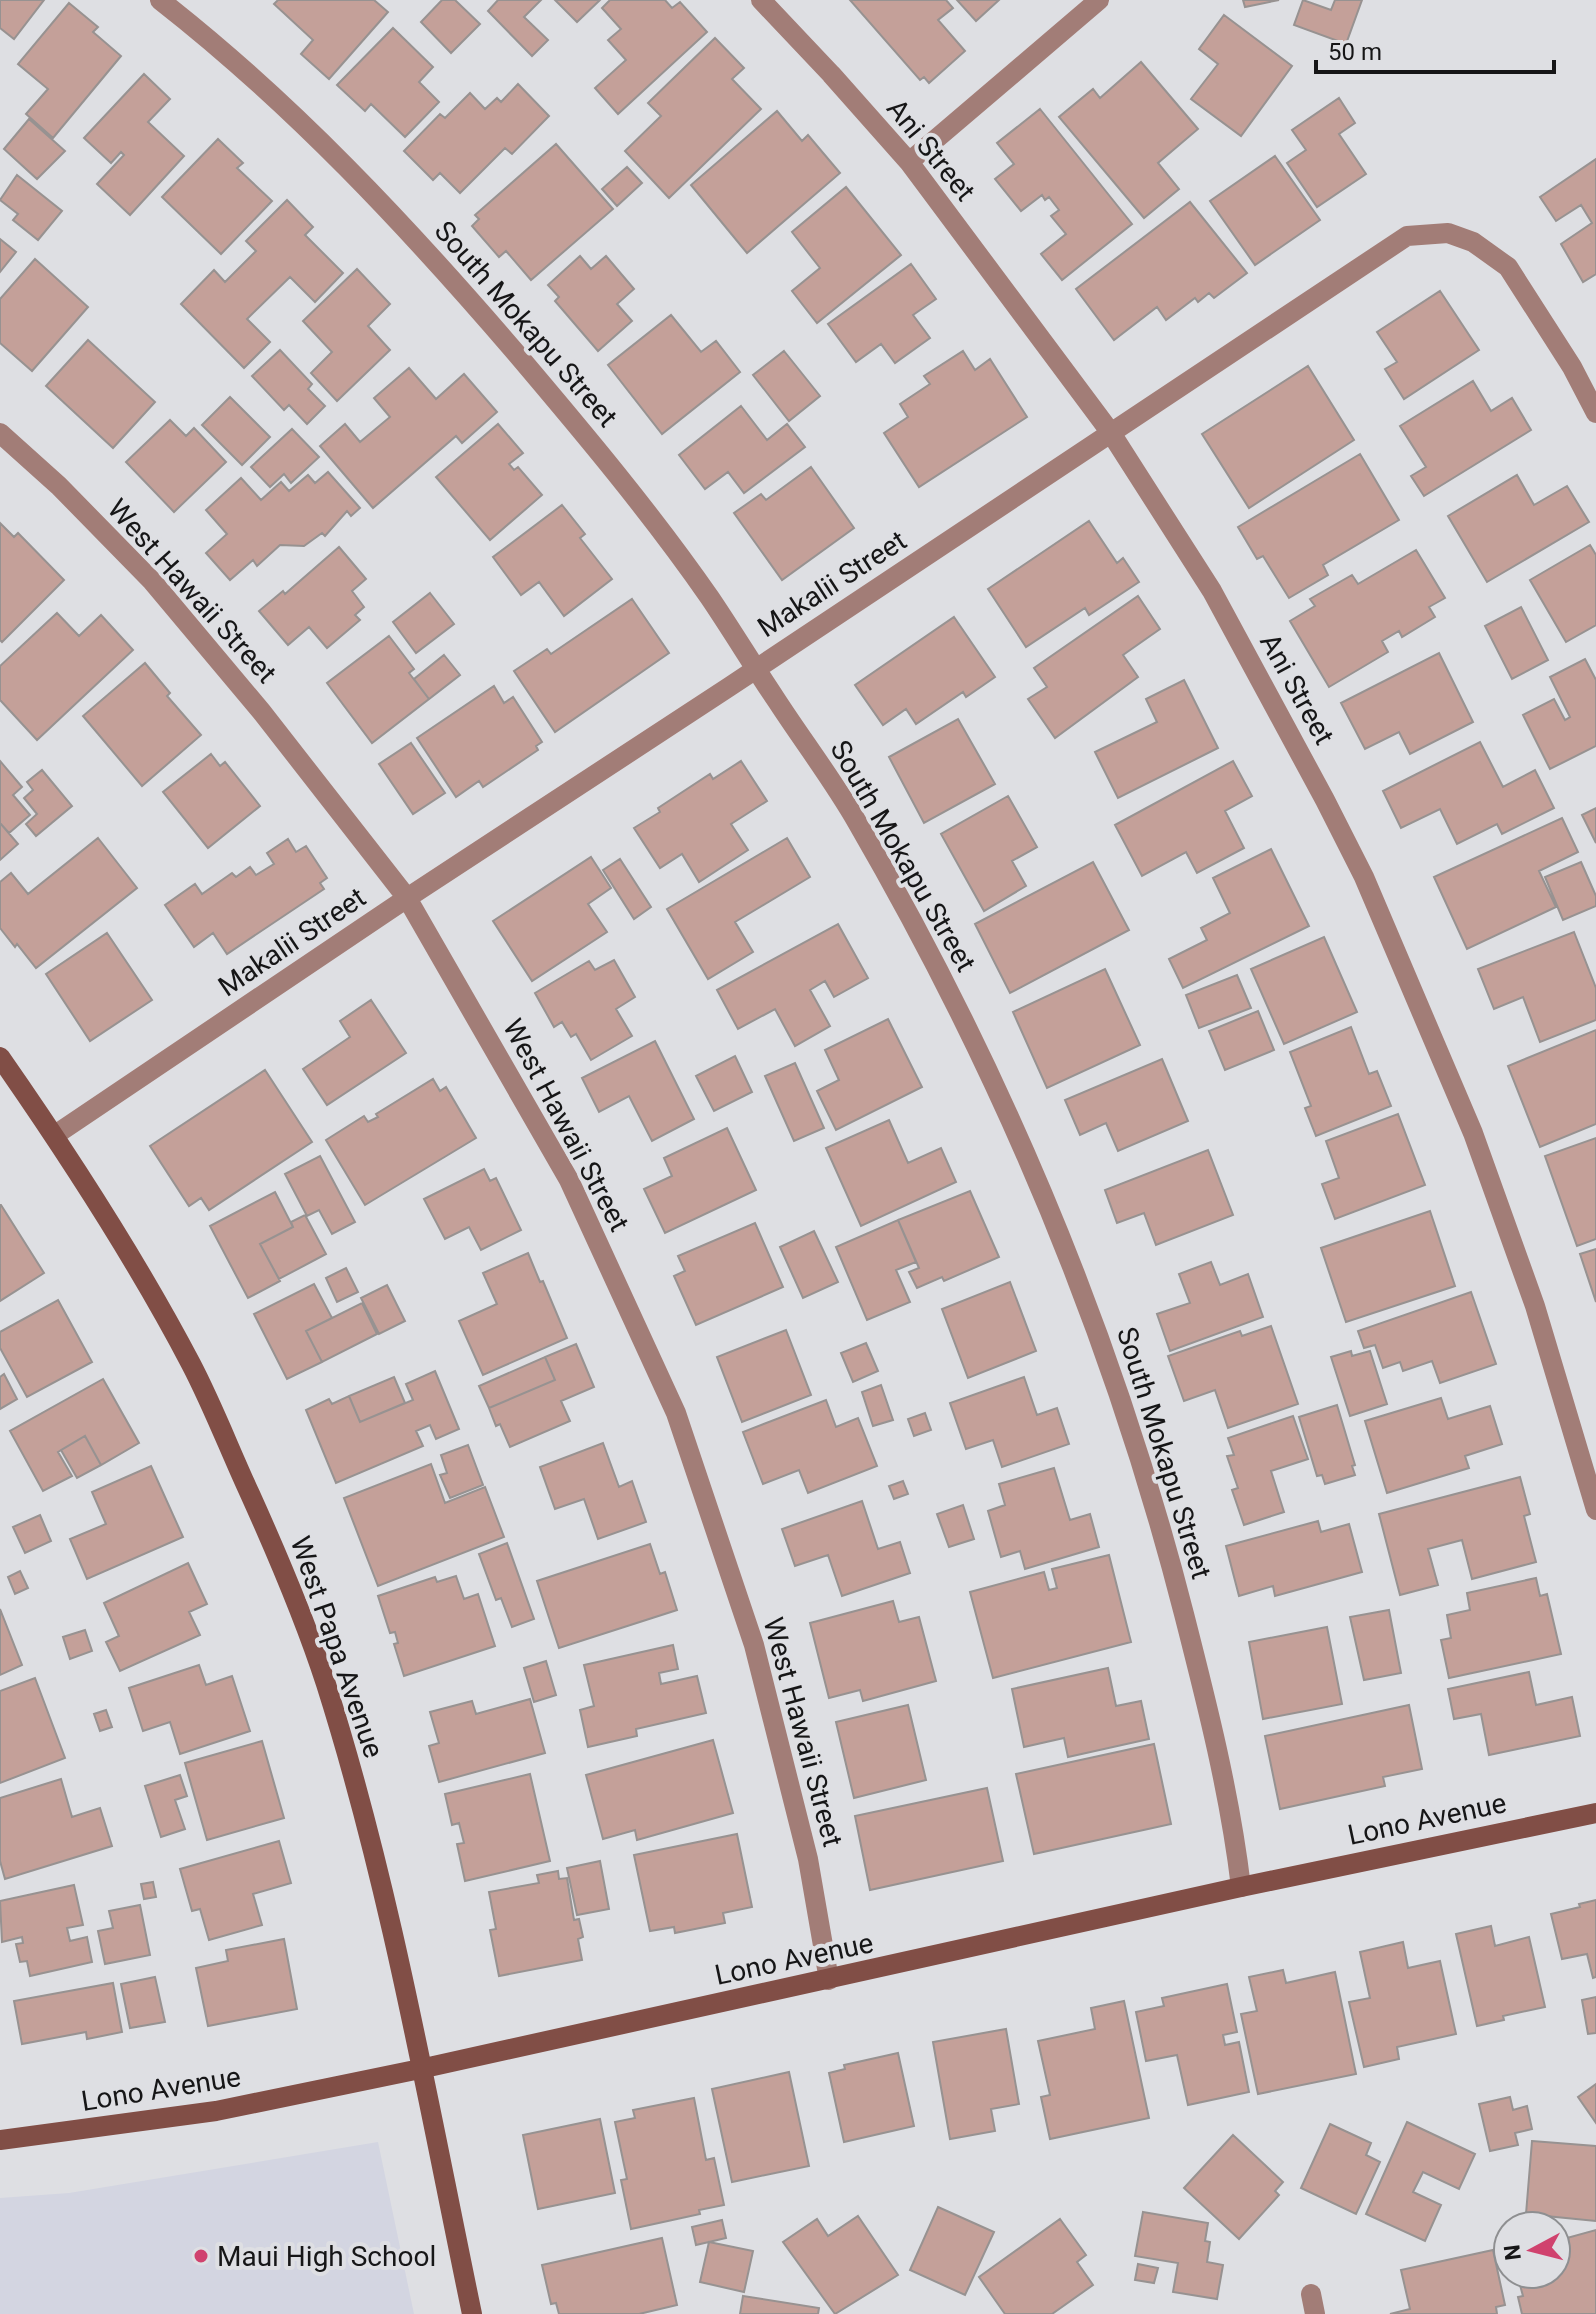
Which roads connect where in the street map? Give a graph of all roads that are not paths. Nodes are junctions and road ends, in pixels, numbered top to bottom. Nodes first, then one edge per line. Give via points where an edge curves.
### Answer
1 (160, 0) edge
2 (761, 0) edge
3 (1099, 0) edge
4 (909, 162) junction
5 (1596, 413) edge
6 (0, 433) edge
7 (1111, 433) junction
8 (755, 668) junction
9 (407, 898) junction
10 (0, 1057) edge
11 (55, 1135) junction
12 (1596, 1510) edge
13 (1596, 1813) edge
14 (1241, 1887) junction
15 (829, 1980) junction
16 (420, 2069) junction
17 (0, 2140) edge
18 (472, 2314) edge

1 - 8 street, South Mokapu Street via 267,92 423,247 588,438 709,597
2 - 4 street, Ani Street
3 - 4 street
4 - 7 street, Ani Street
5 - 7 street, Makalii Street via 1508,267 1473,242 1448,233 1407,236
6 - 9 street, West Hawaii Street via 152,581
7 - 8 street, Makalii Street
7 - 12 street, Ani Street via 1212,591 1364,877 1473,1133 1535,1306
8 - 9 street, Makalii Street
8 - 14 street, South Mokapu Street via 854,816 930,953 1059,1230 1166,1544 1234,1823
9 - 11 street, Makalii Street
9 - 15 street, West Hawaii Street via 569,1180 676,1413 754,1645 808,1859
10 - 11 street, West Papa Avenue
11 - 16 street, West Papa Avenue via 192,1366 288,1578 364,1817
13 - 14 street, Lono Avenue
14 - 15 street, Lono Avenue
15 - 16 street, Lono Avenue
16 - 17 street, Lono Avenue via 216,2111
16 - 18 street, West Papa Avenue

